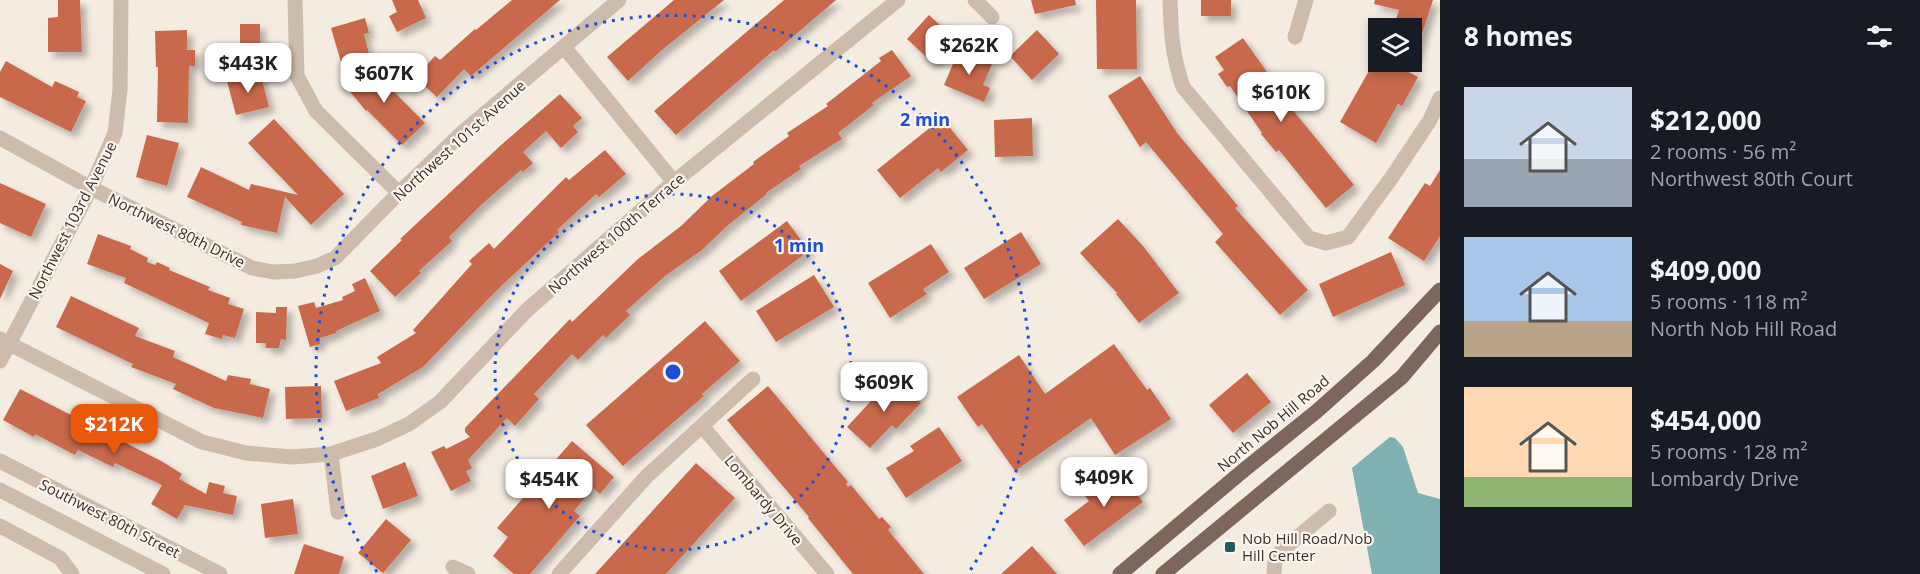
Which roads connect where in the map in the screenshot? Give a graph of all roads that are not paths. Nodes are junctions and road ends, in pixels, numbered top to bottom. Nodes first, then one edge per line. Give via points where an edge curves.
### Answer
1 (121, 0) edge
2 (295, 0) edge
3 (619, 0) edge
4 (898, 0) edge
5 (975, 0) edge
6 (1170, 0) edge
7 (1306, 0) edge
8 (992, 17) dead end
9 (1295, 37) dead end
10 (564, 46) junction
11 (1440, 98) edge
12 (1435, 123) edge
13 (0, 138) edge
14 (674, 182) junction
15 (91, 188) junction
16 (399, 193) junction
17 (295, 271) joint
18 (1440, 290) edge
19 (1440, 332) edge
20 (4, 341) edge
21 (0, 361) edge
22 (753, 379) dead end
23 (702, 426) junction
24 (331, 454) junction
25 (0, 461) edge
26 (0, 490) edge
27 (1329, 511) dead end
28 (338, 512) dead end
29 (0, 526) edge
30 (453, 567) dead end
31 (72, 574) edge
32 (163, 574) edge
33 (220, 574) edge
34 (468, 574) edge
35 (559, 574) edge
36 (827, 574) edge
37 (1120, 574) edge
38 (1163, 574) edge
39 (1274, 574) edge

1 - 15 street, Northwest 103rd Avenue via 120,89 115,133
2 - 16 street via 297,76 311,102
3 - 10 street, Northwest 101st Avenue
4 - 14 street, Northwest 100th Terrace
5 - 8 street
6 - 12 street via 1172,46 1183,87 1309,238 1326,243 1348,237
7 - 9 street
10 - 14 street
10 - 16 street, Northwest 101st Avenue
11 - 12 street
13 - 15 street, Northwest 80th Drive
14 - 24 street, Northwest 100th Terrace via 527,310 440,402 409,424
15 - 17 street, Northwest 80th Drive via 252,268
15 - 20 street, Northwest 103rd Avenue
16 - 17 street, Northwest 101st Avenue via 335,258
18 - 37 main road, North Nob Hill Road via 1373,362
19 - 38 main road via 1402,377
20 - 21 street, Northwest 103rd Avenue
20 - 24 street, Northwest 100th Terrace via 202,442 246,453
22 - 23 street
23 - 35 street via 647,476
23 - 36 street, Lombardy Drive
24 - 28 street
25 - 33 street, Southwest 80th Street
26 - 32 street, Southwest 80th Street
27 - 39 street via 1281,551
29 - 31 street via 60,558
30 - 34 street

